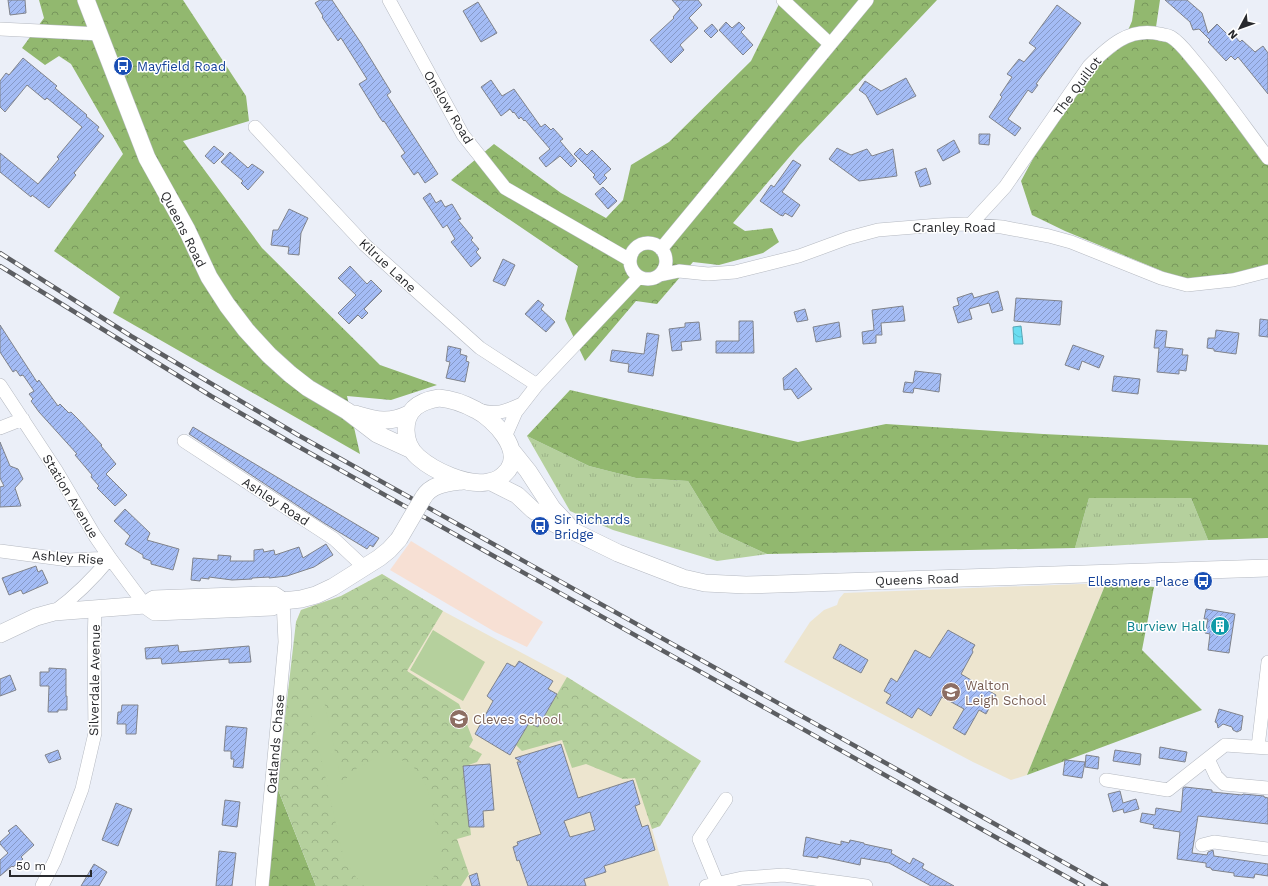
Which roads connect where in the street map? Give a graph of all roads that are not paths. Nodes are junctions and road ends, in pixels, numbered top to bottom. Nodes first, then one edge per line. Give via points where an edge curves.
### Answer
1 (86, 0) edge
2 (389, 0) edge
3 (783, 0) edge
4 (867, 0) edge
5 (0, 29) edge
6 (100, 34) junction
7 (830, 44) junction
8 (255, 127) dead end
9 (1268, 158) edge
10 (970, 224) junction
11 (661, 249) junction
12 (630, 260) junction
13 (1268, 271) edge
14 (660, 275) junction
15 (639, 277) junction
16 (0, 385) edge
17 (536, 385) junction
18 (522, 404) junction
19 (478, 410) junction
20 (347, 411) junction
21 (409, 414) junction
22 (22, 419) junction
23 (0, 428) edge
24 (184, 441) dead end
25 (509, 444) junction
26 (418, 455) junction
27 (462, 481) junction
28 (491, 482) junction
29 (424, 495) junction
30 (575, 532) junction
31 (0, 551) edge
32 (110, 558) junction
33 (365, 568) junction
34 (1268, 568) edge
35 (283, 601) junction
36 (145, 605) junction
37 (96, 610) junction
38 (54, 612) junction
39 (0, 634) edge
40 (1268, 662) edge
41 (1263, 747) edge
42 (1208, 759) junction
43 (1106, 780) dead end
44 (1268, 788) edge
45 (726, 799) dead end
46 (1202, 846) dead end
47 (1268, 849) edge
48 (764, 881) edge
49 (711, 885) edge
50 (42, 886) edge
51 (262, 886) edge
52 (866, 886) edge

1 - 6 main road, Queens Road
2 - 12 street, Onslow Road via 463,135 505,188
3 - 7 street
4 - 7 street
5 - 6 street
6 - 20 main road, Queens Road via 147,158 187,230 216,290 246,330 269,355 308,388
7 - 11 street
8 - 17 street, Kilrue Lane via 365,245 480,348
9 - 10 street, The Quillot via 1204,73 1171,36 1151,32 1135,34 1104,50 1089,66 1005,187
10 - 13 street, Cranley Road via 1002,226 1064,240 1161,278 1187,285 1233,280
10 - 14 street, Cranley Road via 878,230 799,256 735,272 708,274 679,271
11 - 12 street via 653,244 641,245 632,253
11 - 14 street via 666,257 666,264
12 - 15 street via 631,267
14 - 15 street via 651,279
15 - 17 street
16 - 22 street, Station Avenue
17 - 18 street
18 - 19 street via 502,412
18 - 25 street via 516,412
19 - 21 main road via 439,398 424,401
19 - 25 main road via 493,423
20 - 21 main road, Queens Road via 384,421
20 - 26 main road, Queens Road via 377,434
21 - 26 main road via 406,422 407,441
22 - 23 street
22 - 32 street, Station Avenue
24 - 33 street, Ashley Road via 334,540
25 - 28 main road via 512,460 509,468 499,479
25 - 30 main road, Queens Road via 552,508
26 - 27 main road
26 - 29 main road via 426,475
27 - 28 main road
27 - 29 main road via 440,484
28 - 30 main road, Queens Road via 517,496 544,518
29 - 33 main road, bridge via 400,539
30 - 34 main road, Queens Road via 618,554 658,570 690,580 727,585
31 - 32 street, Ashley Rise via 69,560
32 - 36 street, Station Avenue
32 - 38 street, Ashley Rise via 94,578
33 - 35 main road via 316,595
35 - 36 main road via 272,607 155,612
35 - 51 street, Oatlands Chase via 285,642
36 - 37 main road
37 - 38 main road
37 - 50 street, Silverdale Avenue via 95,732 82,789 55,860
38 - 39 main road via 36,617
40 - 41 street
41 - 42 street via 1225,745
42 - 43 street via 1168,790
42 - 44 street via 1216,776 1224,784
45 - 49 street via 698,839
46 - 47 street via 1214,842
48 - 49 street via 742,878
48 - 52 street via 784,875

